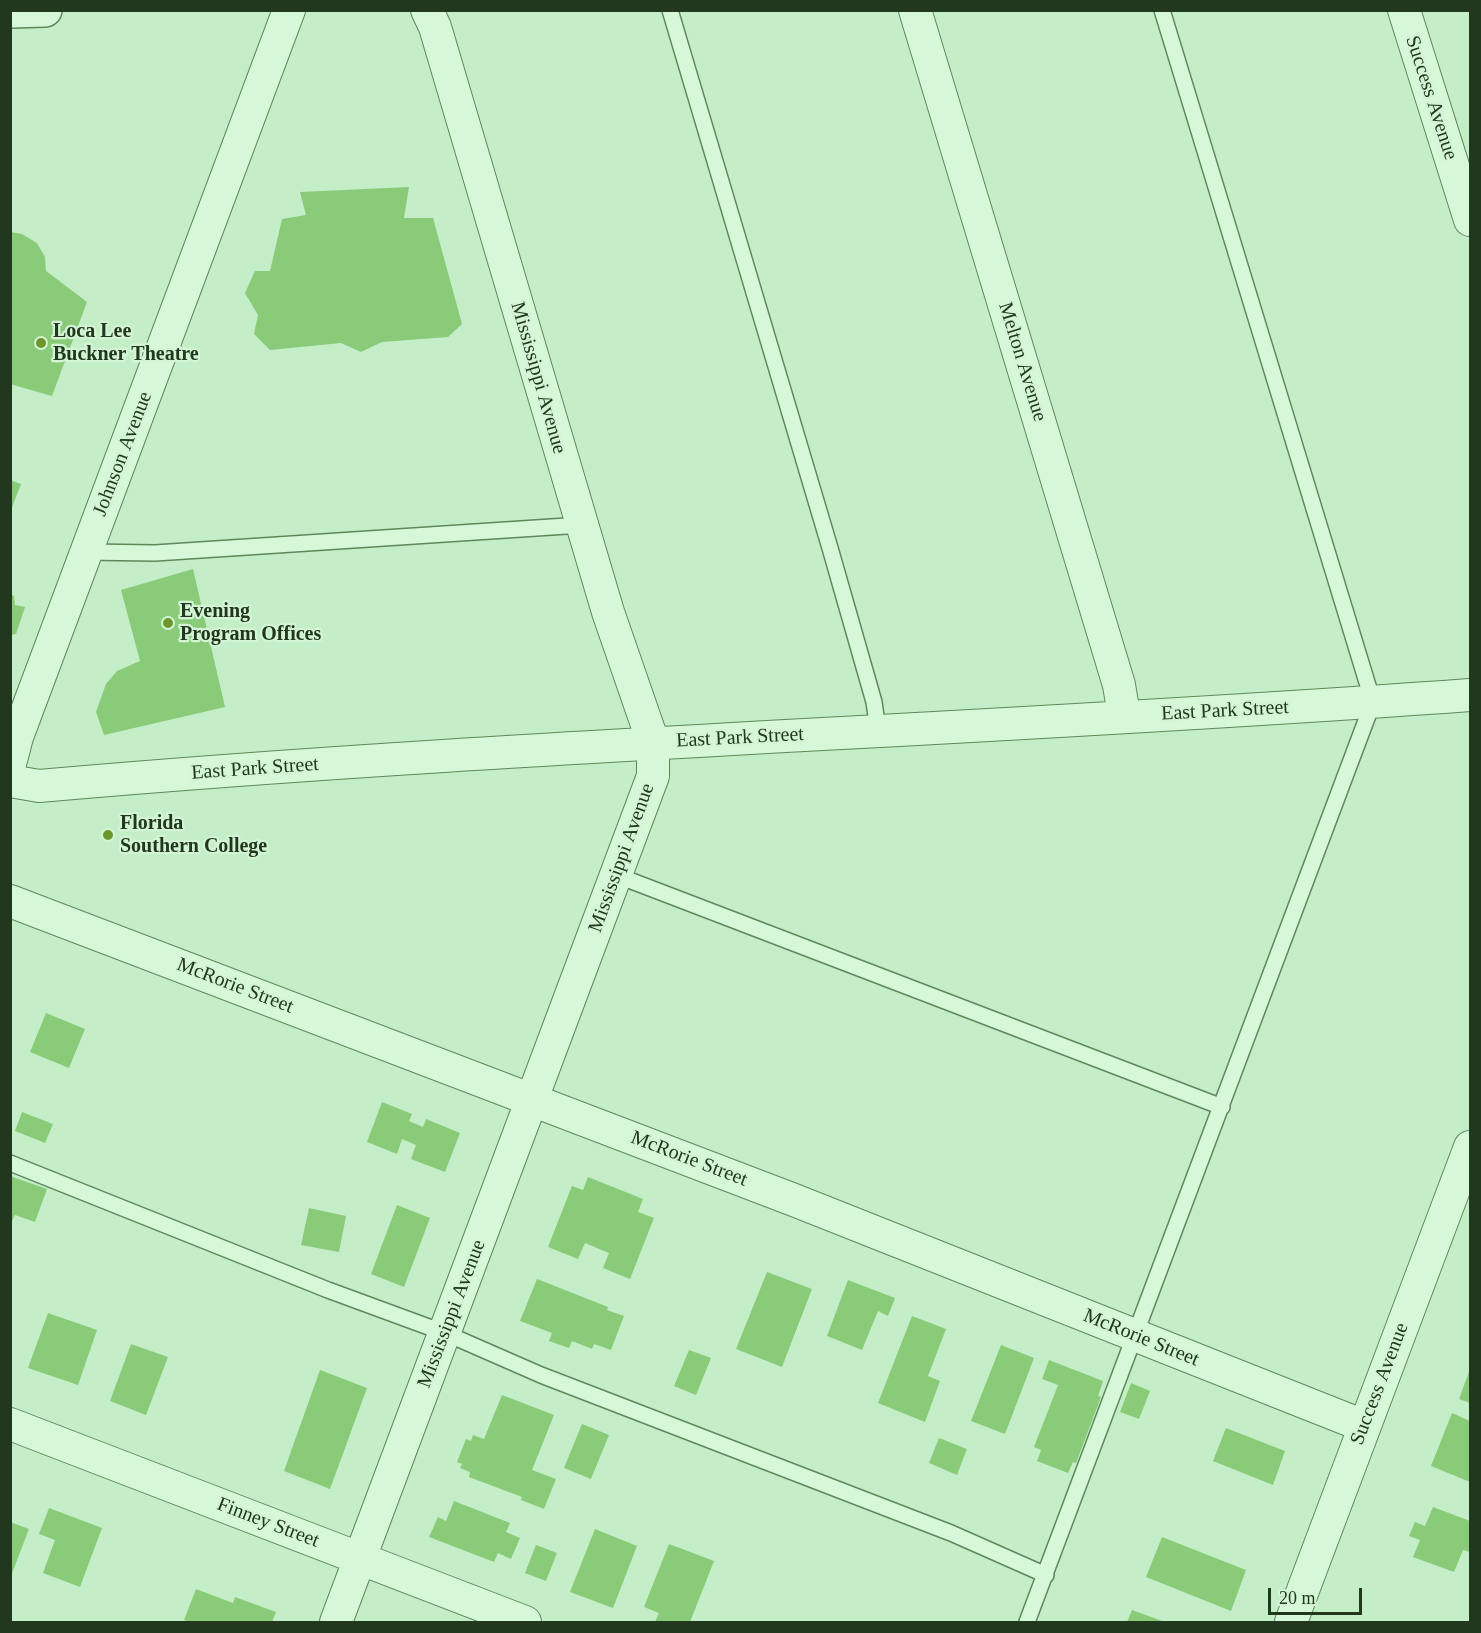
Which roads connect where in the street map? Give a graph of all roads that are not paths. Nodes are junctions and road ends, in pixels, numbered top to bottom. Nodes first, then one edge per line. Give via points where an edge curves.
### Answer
1 (45, 10) edge
2 (289, 10) edge
3 (427, 10) edge
4 (670, 10) edge
5 (915, 10) edge
6 (1162, 10) edge
7 (1404, 10) edge
8 (10, 11) edge
9 (1470, 220) edge
10 (582, 525) junction
11 (86, 552) junction
12 (1470, 695) edge
13 (1372, 702) junction
14 (1124, 716) junction
15 (878, 730) junction
16 (653, 742) junction
17 (10, 764) edge
18 (10, 781) edge
19 (616, 875) junction
20 (10, 901) edge
21 (534, 1100) junction
22 (1222, 1107) junction
23 (1470, 1147) edge
24 (10, 1163) edge
25 (445, 1333) junction
26 (1137, 1336) junction
27 (10, 1424) edge
28 (1364, 1426) junction
29 (360, 1559) junction
30 (1046, 1575) junction
31 (336, 1623) edge
32 (525, 1623) edge
33 (1027, 1623) edge
34 (1292, 1623) edge

1 - 8 street
2 - 11 street, Johnson Avenue
3 - 10 street, Mississippi Avenue
4 - 15 lane via 830,548 874,702
5 - 14 street, Melton Avenue via 1119,685
6 - 13 lane
7 - 9 street, Success Avenue
10 - 11 lane via 155,553
10 - 16 street, Mississippi Avenue
11 - 17 street, Johnson Avenue
12 - 13 street, East Park Street
13 - 14 street, East Park Street
13 - 22 lane
14 - 15 street, East Park Street
15 - 16 street, East Park Street
16 - 18 street, East Park Street via 39,786
16 - 19 street, Mississippi Avenue via 653,776
19 - 21 street, Mississippi Avenue
19 - 22 lane
20 - 21 street, McRorie Street
21 - 25 street, Mississippi Avenue
21 - 26 street, McRorie Street
22 - 26 lane
23 - 28 street, Success Avenue
24 - 25 lane
25 - 29 street, Mississippi Avenue
25 - 30 lane via 541,1375 951,1533
26 - 28 street, McRorie Street
26 - 30 lane
27 - 29 street, Finney Street
28 - 34 street, Success Avenue
29 - 31 street, Mississippi Avenue
29 - 32 street, Finney Street
30 - 33 lane

